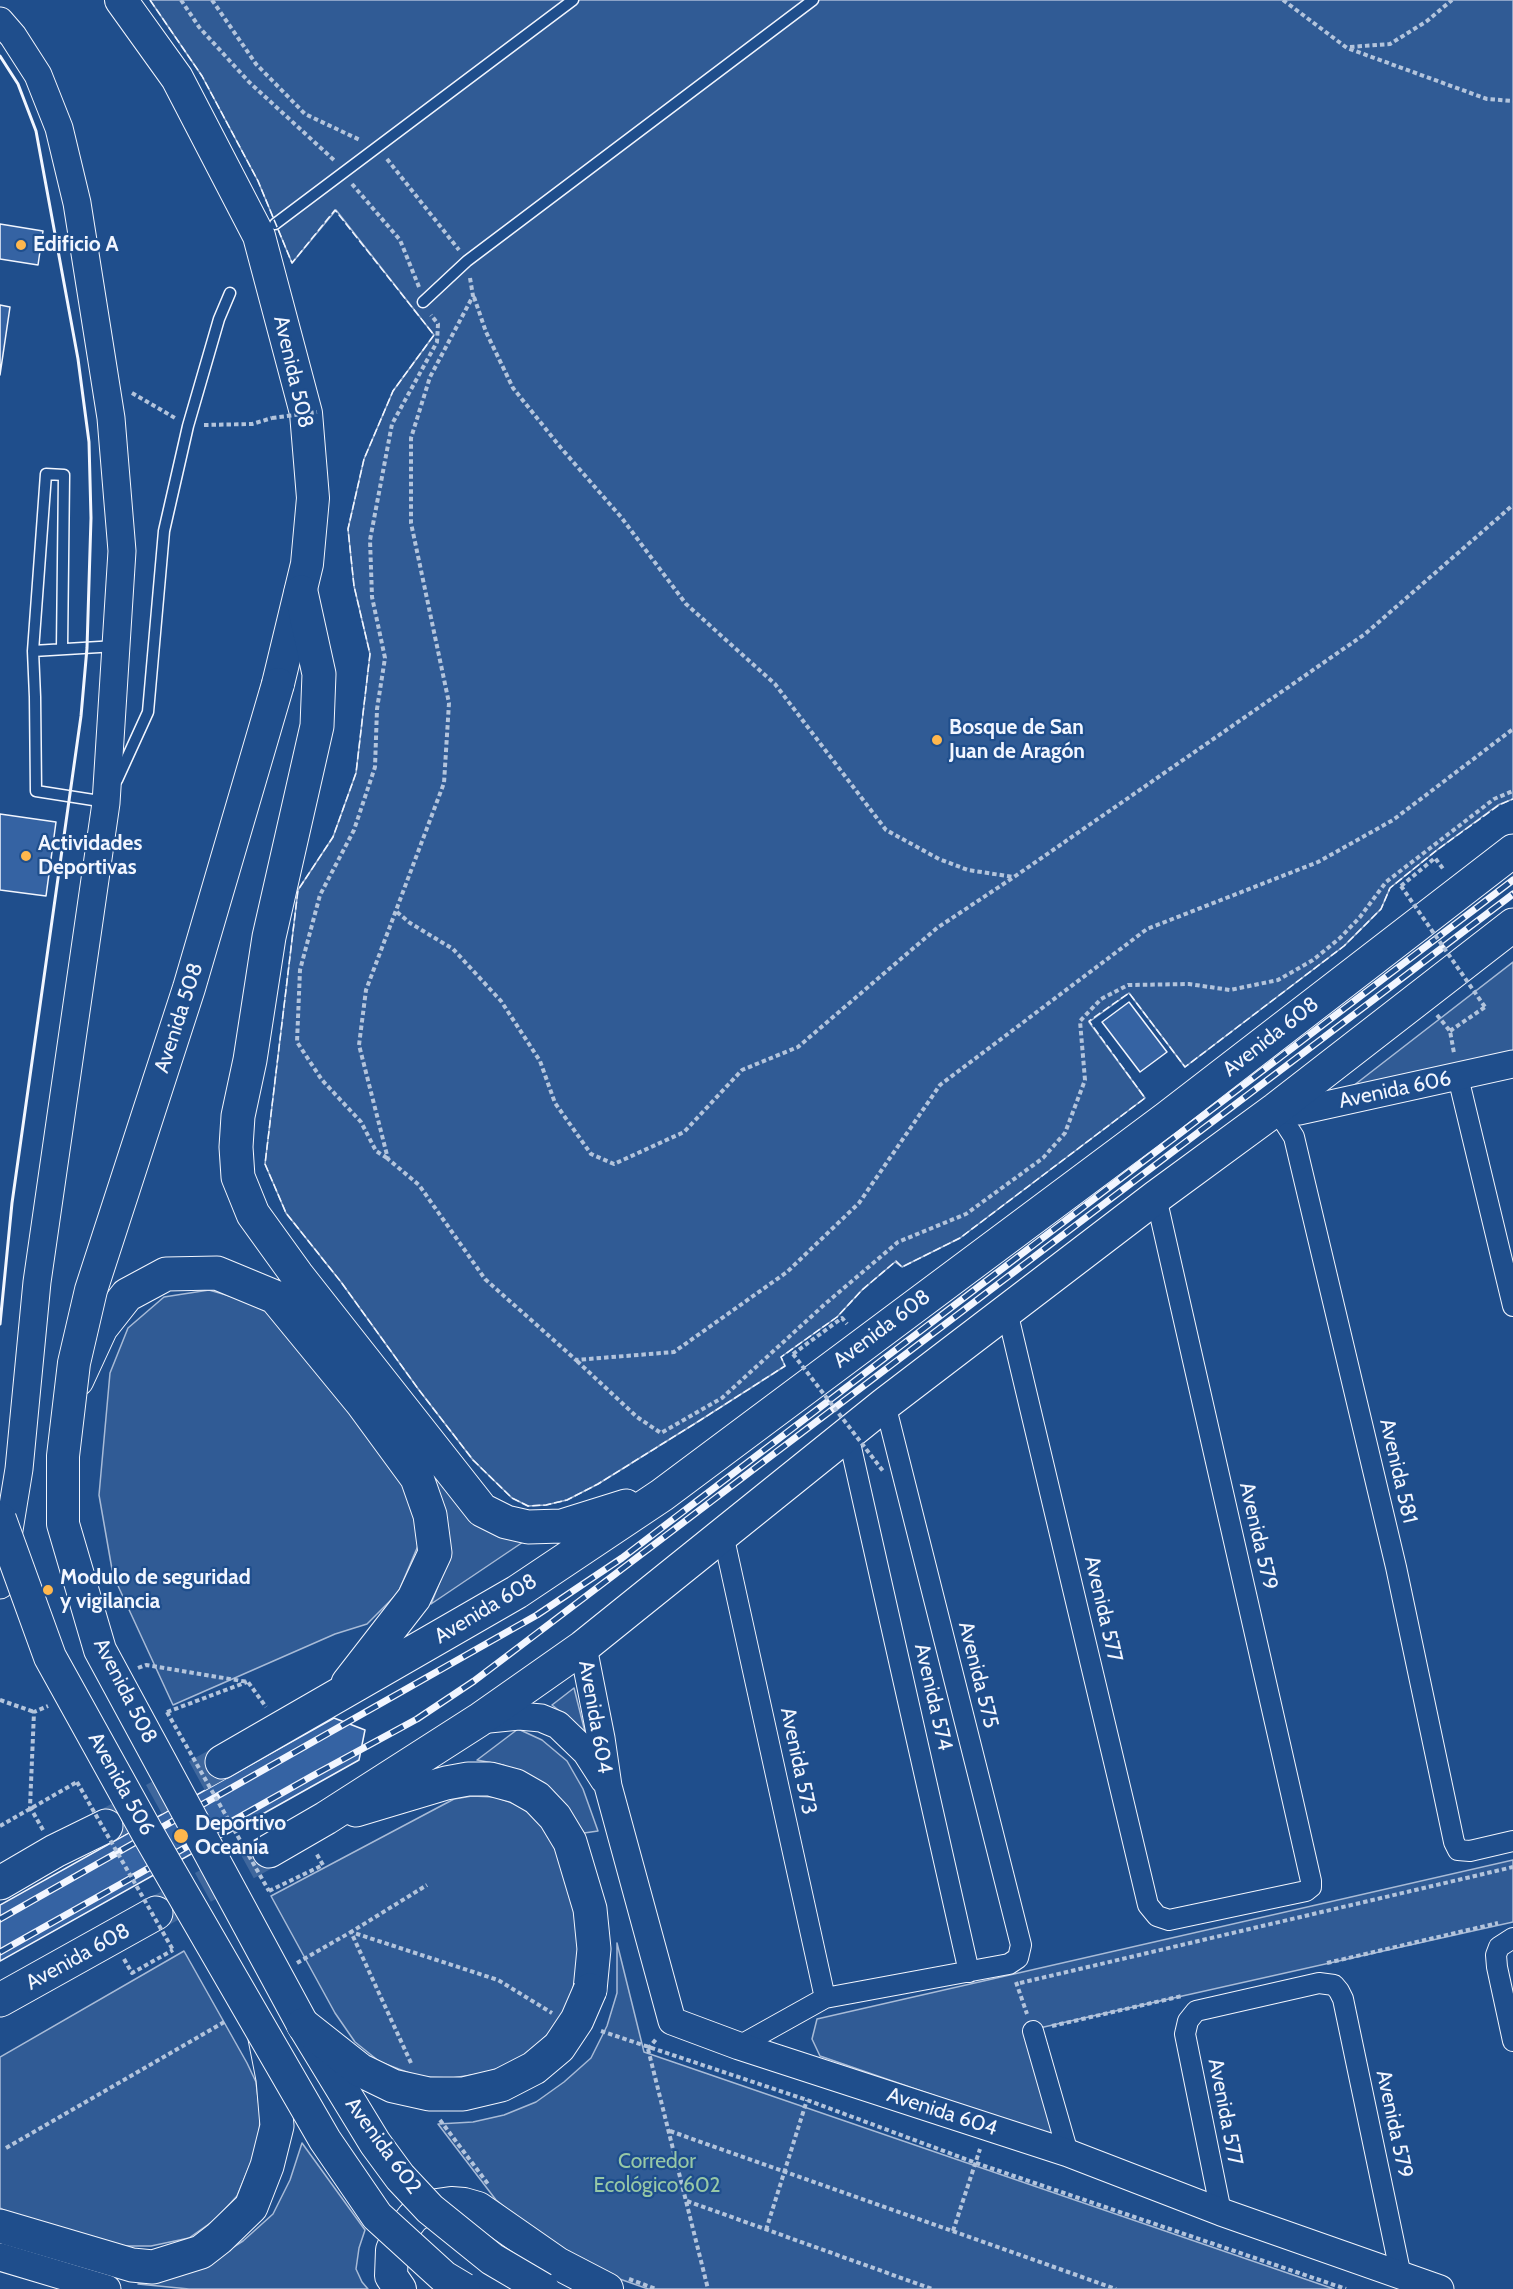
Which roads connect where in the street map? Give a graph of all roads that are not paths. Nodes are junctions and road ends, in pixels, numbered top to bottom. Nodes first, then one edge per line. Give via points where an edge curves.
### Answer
1 (121, 0) edge
2 (573, 0) edge
3 (813, 0) edge
4 (0, 21) edge
5 (268, 229) junction
6 (230, 293) dead end
7 (423, 302) road end
8 (301, 592) junction
9 (116, 646) junction
10 (62, 648) junction
11 (33, 651) junction
12 (106, 803) junction
13 (1513, 851) edge
14 (1513, 925) edge
15 (1513, 1064) edge
16 (1454, 1077) junction
17 (1276, 1109) junction
18 (1156, 1197) junction
19 (1513, 1306) edge
20 (1007, 1311) junction
21 (70, 1395) junction
22 (885, 1404) junction
23 (848, 1434) junction
24 (662, 1495) junction
25 (0, 1519) edge
26 (723, 1534) junction
27 (0, 1585) edge
28 (583, 1647) junction
29 (339, 1696) junction
30 (479, 1720) junction
31 (222, 1762) tunnel mouth
32 (608, 1786) junction
33 (326, 1818) junction
34 (106, 1826) tunnel mouth
35 (1513, 1841) edge
36 (269, 1851) tunnel mouth
37 (0, 1883) edge
38 (156, 1913) tunnel mouth
39 (1158, 1916) joint
40 (1506, 1942) edge
41 (969, 1972) junction
42 (32, 1983) junction
43 (825, 1998) junction
44 (0, 2000) edge
45 (0, 2008) edge
46 (1188, 2021) joint
47 (303, 2025) junction
48 (1033, 2031) road end
49 (265, 2038) junction
50 (1513, 2041) edge
51 (739, 2046) junction
52 (1068, 2153) junction
53 (1221, 2212) junction
54 (0, 2226) edge
55 (0, 2257) edge
56 (1401, 2276) junction
57 (616, 2283) edge
58 (107, 2289) edge
59 (400, 2289) edge
60 (464, 2289) edge
61 (543, 2289) edge
62 (1440, 2289) edge

1 - 5 main road, Avenida 508 via 177,78
2 - 5 lane
3 - 7 lane via 467,261
4 - 9 street via 38,75 59,128 77,203 111,418 122,551
5 - 8 main road, Avenida 508 via 306,412 313,498 308,564
6 - 12 lane via 188,426 164,531 148,712
8 - 21 main road, Avenida 508, bridge via 189,988 91,1290
8 - 24 highway via 319,674 317,726 268,936 238,1116 238,1177 253,1214 297,1275 482,1510 528,1527 562,1526
9 - 10 lane
9 - 12 street
10 - 11 lane
10 - 11 lane via 64,475 46,474
11 - 12 lane via 36,791
12 - 27 street via 37,1282 19,1469
13 - 24 highway, Avenida 608 via 1167,1118
14 - 17 highway
15 - 16 street, Avenida 606
16 - 17 street, Avenida 606 via 1299,1111
16 - 19 street
17 - 18 highway
17 - 35 street, Avenida 581 via 1294,1137 1396,1567 1454,1842 1458,1850 1470,1851
18 - 20 highway
18 - 39 street, Avenida 579 via 1311,1881 1306,1891 1169,1920
20 - 22 highway
20 - 39 street, Avenida 577 via 1148,1905
21 - 29 highway, bridge via 100,1328 126,1295 166,1274 217,1273 275,1297 362,1402 417,1478 430,1515 435,1553 414,1598
21 - 47 main road, Avenida 508, bridge via 63,1456 63,1524 100,1650
22 - 23 highway
22 - 41 street, Avenida 575 via 1021,1945 1013,1961
23 - 26 highway
23 - 41 street, Avenida 574
24 - 29 highway, Avenida 608 via 517,1592
25 - 49 main road, Avenida 506, bridge via 50,1657
26 - 28 highway
26 - 43 street, Avenida 573
28 - 30 highway
28 - 32 street, Avenida 604
29 - 31 highway, Avenida 608
30 - 32 street, Avenida 604 via 519,1716 558,1725 586,1752
30 - 33 highway
32 - 51 street, Avenida 604 via 672,2021
33 - 36 highway
33 - 47 highway, bridge via 468,1779 490,1779 516,1786 537,1798 570,1842 590,1909 594,1949 590,1990 559,2047 534,2068 501,2085 464,2094 429,2094 393,2086 360,2070
34 - 37 highway
38 - 42 highway, Avenida 608
40 - 50 street via 1496,1955
41 - 43 street
42 - 44 highway, Avenida 608
42 - 45 highway
43 - 51 street
46 - 53 street, Avenida 577 via 1185,2034
46 - 56 street, Avenida 579 via 1196,2011 1319,1983 1334,1985 1340,1991
47 - 61 main road, Avenida 602, bridge via 375,2142 430,2210 492,2259
48 - 52 street
49 - 54 highway via 277,2126 267,2166 251,2207 201,2252 153,2267 132,2265
49 - 60 main road, Avenida 602, bridge via 324,2140 377,2216 444,2277
51 - 52 street, Avenida 604
52 - 53 street, Avenida 604
53 - 56 street, Avenida 604
55 - 58 street
56 - 62 street, Avenida 604
57 - 59 main road via 557,2264 478,2208 451,2203 418,2214 397,2238 392,2250 391,2276

